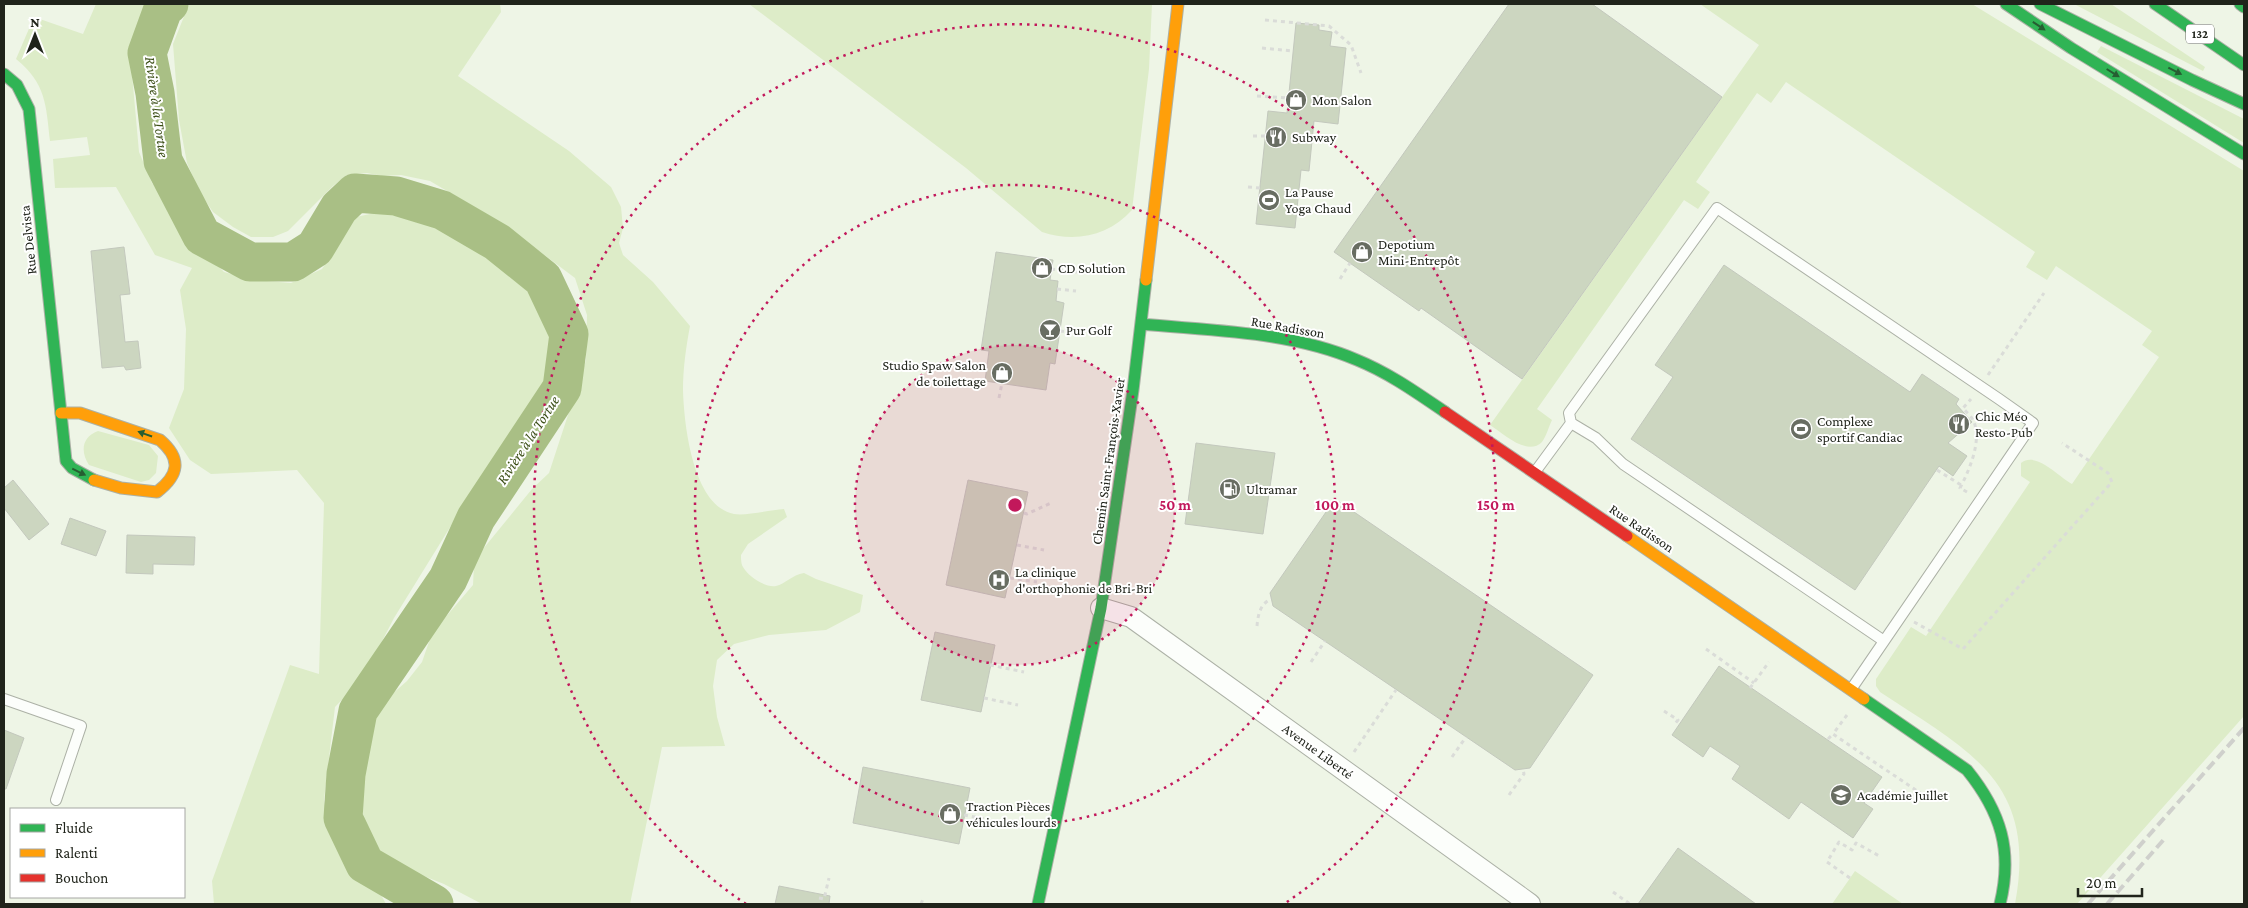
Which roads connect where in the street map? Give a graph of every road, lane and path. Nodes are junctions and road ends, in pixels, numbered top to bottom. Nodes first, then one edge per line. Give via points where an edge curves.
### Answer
1 (1171, 4) edge
2 (1178, 4) edge
3 (2006, 4) edge
4 (2040, 4) edge
5 (2155, 4) edge
6 (2240, 4) edge
7 (2244, 7) edge
8 (1265, 20) dead end
9 (1171, 46) junction
10 (1262, 48) dead end
11 (1293, 51) dead end
12 (2244, 65) edge
13 (1361, 73) dead end
14 (4, 74) edge
15 (1258, 96) dead end
16 (1288, 98) dead end
17 (2244, 104) edge
18 (1253, 136) dead end
19 (1266, 136) dead end
20 (2244, 154) edge
21 (1248, 187) dead end
22 (1260, 188) dead end
23 (1350, 263) dead end
24 (1052, 269) dead end
25 (1078, 272) dead end
26 (1340, 279) dead end
27 (1058, 289) dead end
28 (1076, 291) dead end
29 (2044, 293) dead end
30 (1141, 324) junction
31 (1060, 331) dead end
32 (1070, 332) dead end
33 (1002, 383) dead end
34 (1980, 386) junction
35 (999, 398) dead end
36 (61, 413) junction
37 (1572, 423) junction
38 (2062, 442) dead end
39 (1937, 470) dead end
40 (1534, 473) junction
41 (1054, 502) dead end
42 (1024, 513) dead end
43 (1016, 545) dead end
44 (1044, 550) dead end
45 (1010, 578) dead end
46 (1037, 582) dead end
47 (1271, 599) dead end
48 (1101, 608) junction
49 (1902, 614) junction
50 (1258, 626) dead end
51 (1325, 641) dead end
52 (1884, 641) junction
53 (1783, 642) junction
54 (1706, 649) dead end
55 (1311, 662) dead end
56 (990, 665) dead end
57 (1024, 672) dead end
58 (1754, 683) junction
59 (1750, 688) dead end
60 (1852, 689) junction
61 (1396, 690) dead end
62 (4, 698) edge
63 (984, 698) dead end
64 (1018, 705) dead end
65 (1852, 708) dead end
66 (1664, 711) dead end
67 (1674, 725) dead end
68 (1833, 734) junction
69 (1466, 737) dead end
70 (1828, 740) dead end
71 (1351, 757) dead end
72 (1452, 757) dead end
73 (1523, 769) dead end
74 (1509, 795) dead end
75 (1923, 795) dead end
76 (56, 800) dead end
77 (964, 815) dead end
78 (990, 820) dead end
79 (1881, 857) dead end
80 (829, 878) dead end
81 (1850, 878) dead end
82 (1613, 892) dead end
83 (818, 898) dead end
84 (923, 899) dead end
85 (921, 904) edge
86 (1038, 904) edge
87 (1530, 904) edge
88 (1630, 904) edge
89 (2000, 904) edge

1 - 9 main road, Chemin Saint-François-Xavier
2 - 9 main road, Chemin Saint-François-Xavier
3 -> 20 main road via 2071,48
4 -> 17 main road
5 - 12 main road, 132
6 - 7 main road
8 - 13 path via 1329,26 1351,45
9 - 30 main road, Chemin Saint-François-Xavier
10 - 11 path
14 - 36 main road, Rue Delvista via 17,85 29,109
15 - 16 path
18 - 19 path
21 - 22 path
23 - 26 path
24 - 25 path
27 - 28 path
29 - 34 path
30 - 40 main road, Rue Radisson via 1288,341 1354,358 1405,385
30 - 48 main road, Chemin Saint-François-Xavier
31 - 32 path
33 - 35 path
34 - 37 lane via 1717,208 1570,413
34 - 39 path via 1962,409 1974,422 1976,448 1960,486
34 - 49 lane via 2033,422
36 -> 36 main road, Rue Delvista via 66,461 79,474 142,492 157,492 171,480 176,461 168,446 160,440 80,413
37 - 40 lane
37 - 52 lane via 1596,438 1623,464
38 - 49 path via 2108,474 2112,482 1964,649
40 - 53 main road, Rue Radisson
41 - 42 path
43 - 44 path
45 - 46 path
47 - 50 path via 1258,612
48 - 86 main road, Chemin Saint-François-Xavier
48 - 87 street, Avenue Liberté via 1132,617
49 - 52 lane
51 - 55 path
52 - 60 lane
53 - 58 path
53 - 60 main road, Rue Radisson
54 - 58 path
56 - 57 path
58 - 59 path
60 - 89 main road, Rue Radisson via 1967,770 1981,786 2000,822 2003,839 2006,868
61 - 71 path
62 - 76 lane via 81,726
63 - 64 path
65 - 68 path
66 - 67 path via 1678,720
68 - 70 path
68 - 75 path
69 - 72 path
73 - 74 path via 1524,774
77 - 78 path
79 - 81 path via 1856,843 1852,850 1840,842 1827,862
80 - 83 path via 824,899
82 - 88 path
84 - 85 path

